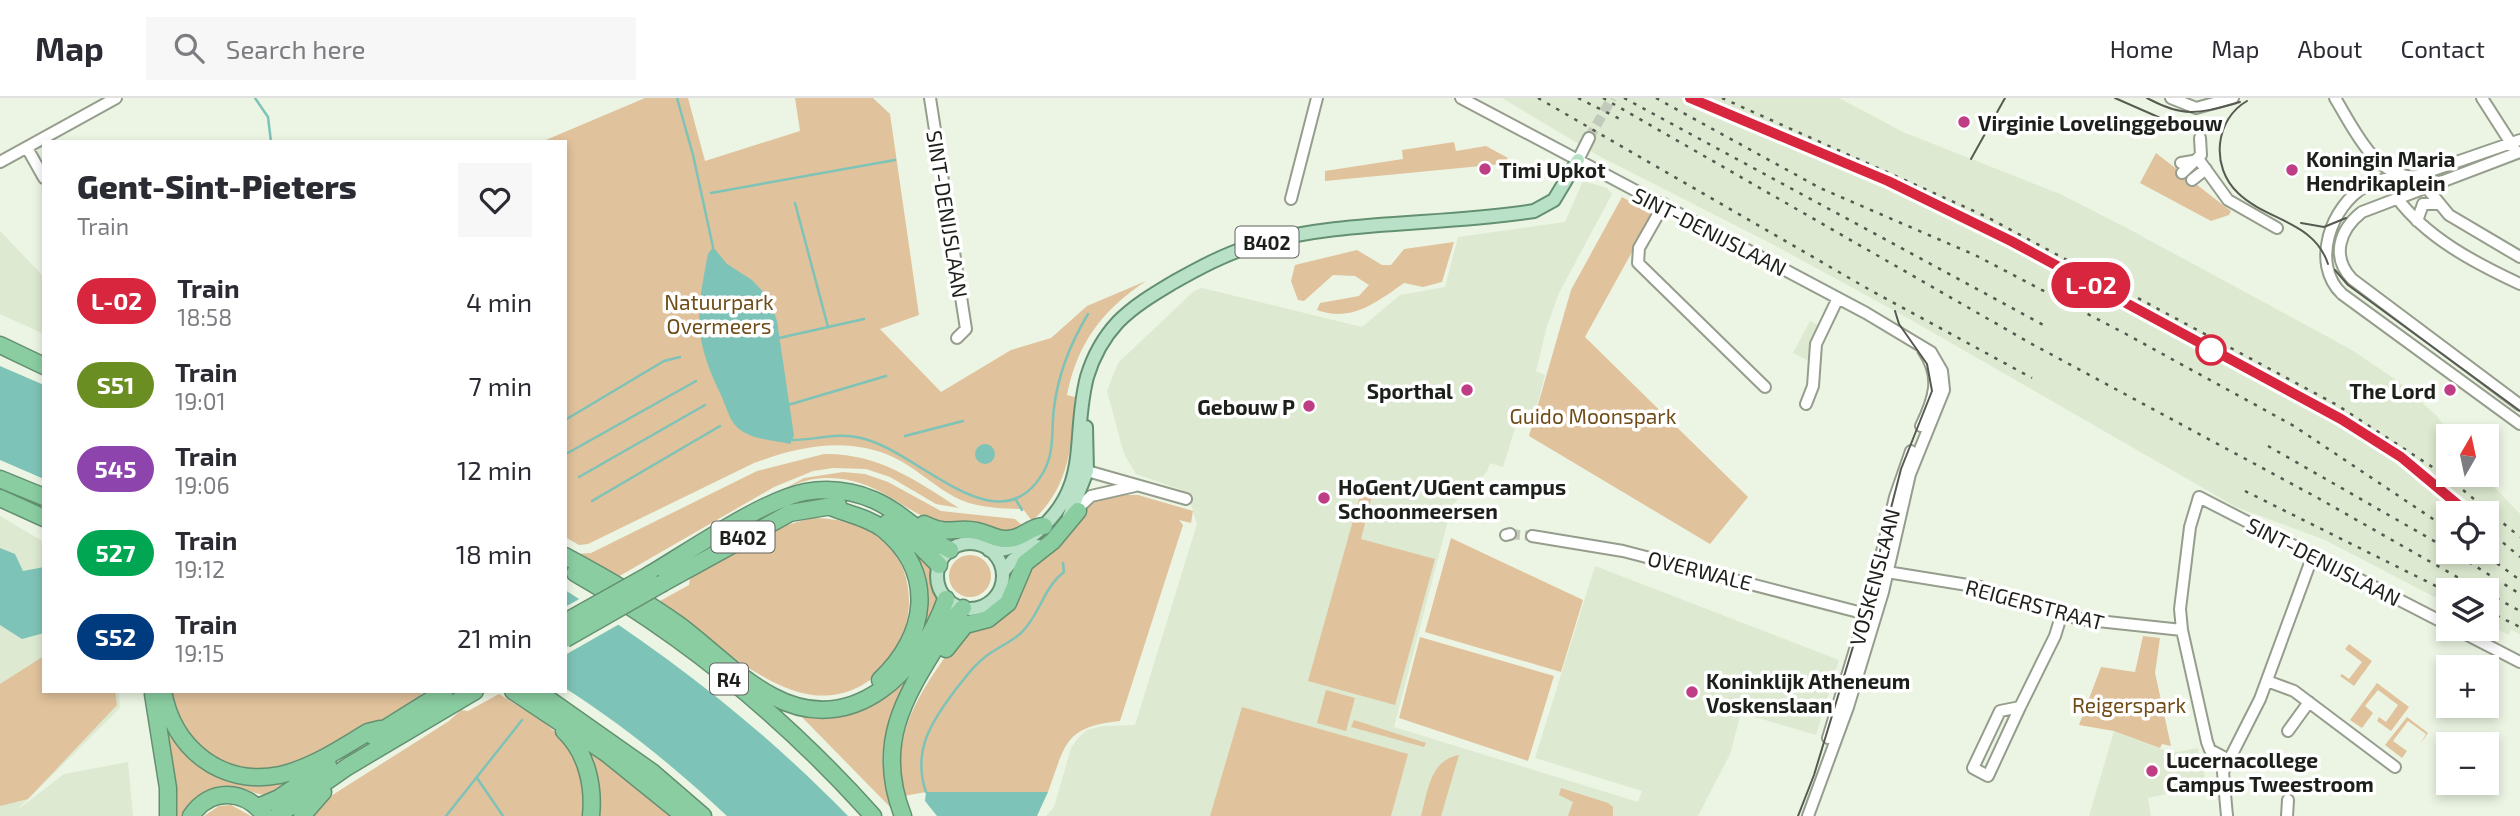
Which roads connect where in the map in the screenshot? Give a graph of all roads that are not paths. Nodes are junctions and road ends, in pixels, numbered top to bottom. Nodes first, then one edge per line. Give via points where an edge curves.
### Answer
1 (116, 98) edge
2 (930, 98) edge
3 (1317, 98) edge
4 (1461, 98) edge
5 (2171, 98) edge
6 (2233, 98) edge
7 (2335, 98) edge
8 (2482, 98) edge
9 (1589, 138) tunnel mouth
10 (2200, 138) dead end
11 (2517, 147) edge
12 (27, 148) junction
13 (1578, 160) junction
14 (0, 162) edge
15 (2202, 164) junction
16 (2182, 168) dead end
17 (42, 174) edge
18 (2412, 176) junction
19 (2192, 180) dead end
20 (2426, 187) junction
21 (2397, 198) junction
22 (1291, 199) dead end
23 (1664, 204) junction
24 (2437, 204) junction
25 (2417, 221) junction
26 (2277, 228) dead end
27 (2520, 257) edge
28 (2520, 284) edge
29 (1838, 298) junction
30 (957, 338) dead end
31 (1917, 342) junction
32 (0, 345) edge
33 (42, 365) edge
34 (1943, 380) joint
35 (1765, 387) dead end
36 (1806, 404) dead end
37 (2520, 405) edge
38 (2520, 424) edge
39 (1082, 469) junction
40 (0, 479) edge
41 (1137, 485) junction
42 (0, 492) edge
43 (42, 495) edge
44 (0, 498) edge
45 (1185, 499) dead end
46 (828, 506) junction
47 (42, 508) edge
48 (1075, 512) junction
49 (899, 515) junction
50 (42, 517) edge
51 (1044, 526) junction
52 (1532, 536) tunnel mouth
53 (950, 550) junction
54 (989, 550) junction
55 (2313, 555) junction
56 (567, 557) edge
57 (939, 565) junction
58 (567, 568) edge
59 (1003, 572) junction
60 (1888, 572) junction
61 (656, 579) junction
62 (946, 599) junction
63 (963, 608) junction
64 (2062, 613) junction
65 (1866, 614) junction
66 (2436, 619) edge
67 (567, 621) edge
68 (2182, 630) junction
69 (567, 638) edge
70 (2479, 641) edge
71 (711, 650) junction
72 (2520, 662) edge
73 (926, 664) junction
74 (2267, 681) junction
75 (153, 693) edge
76 (163, 693) edge
77 (442, 693) edge
78 (472, 693) edge
79 (520, 693) edge
80 (537, 698) edge
81 (2309, 702) junction
82 (2020, 707) junction
83 (380, 729) junction
84 (2288, 731) dead end
85 (2227, 759) junction
86 (2395, 766) dead end
87 (334, 775) junction
88 (2288, 800) dead end
89 (261, 811) edge
90 (168, 816) edge
91 (191, 816) edge
92 (277, 816) edge
93 (302, 816) edge
94 (591, 816) edge
95 (684, 816) edge
96 (703, 816) edge
97 (873, 816) edge
98 (903, 816) edge
99 (1801, 816) edge
100 (1808, 816) edge
101 (2227, 816) edge
102 (2287, 816) edge

1 - 12 street
2 - 30 street, SINT-DENIJSLAAN via 971,332
3 - 22 street
4 - 13 street, SINT-DENIJSLAAN
5 - 6 street via 2191,107
7 - 18 street via 2380,164 2399,175
8 - 11 street
9 - 13 street
10 - 15 street
11 - 18 street
11 - 20 street
12 - 14 street
12 - 17 street
13 - 23 street, SINT-DENIJSLAAN
13 - 39 main road, B402 via 1554,200 1534,211 1305,234 1251,246 1196,270 1134,308 1111,331 1088,375
15 - 16 street
15 - 19 street
15 - 26 street via 2213,190
18 - 38 street via 2384,179 2364,187 2349,201 2326,247 2329,273 2338,289 2359,306
20 - 21 street
20 - 24 street
21 - 25 street
21 - 37 street via 2362,212 2344,233 2339,260 2352,279
23 - 29 street, SINT-DENIJSLAAN
23 - 35 street via 1639,248 1638,262
24 - 25 street via 2423,204
24 - 27 street via 2482,237
25 - 28 street via 2469,257
29 - 31 street, SINT-DENIJSLAAN
29 - 36 street via 1816,344
31 - 34 street, SINT-DENIJSLAAN via 1937,359
31 - 65 street, VOSKENSLAAN via 1933,370 1935,391 1899,483
32 - 33 highway
34 - 60 street, VOSKENSLAAN via 1939,404 1910,474
39 - 41 street
39 - 48 main road, B402
39 - 51 main road, B402 via 1066,501
40 - 43 highway
41 - 45 street
41 - 48 street via 1091,496
42 - 47 highway
44 - 50 highway
46 - 57 highway, B402 via 839,504 870,513 920,546
46 - 61 highway, B402 via 790,513
46 - 71 highway via 881,528 913,569 919,616 902,657 865,689 838,698 810,699 777,690 724,652
48 - 59 main road, B402 via 1049,539 1013,560
48 - 73 highway via 1054,541 1025,563 1008,603 988,619 965,625 936,663
49 - 51 highway via 911,515 939,531 978,531 1002,540
49 - 53 highway, B402
49 - 61 highway, B402 via 856,494 803,492 767,508
51 - 54 main road, B402 via 1009,549
52 - 65 street, OVERWALE via 1623,551
53 - 54 main road, B402 via 970,543
53 - 57 main road
54 - 59 main road
55 - 66 street, SINT-DENIJSLAAN
55 - 68 street, SINT-DENIJSLAAN via 2199,498 2189,537 2180,609
55 - 74 street
56 - 71 highway via 635,596
57 - 62 main road via 938,583
58 - 97 highway, R4 via 646,617 744,691
59 - 63 main road, B402 via 999,592 992,600 974,609
60 - 64 street, REIGERSTRAAT via 1980,587
60 - 100 street, VOSKENSLAAN via 1848,707
61 - 67 highway, B402, bridge
61 - 69 highway, B402, bridge
62 - 63 main road
62 - 71 highway via 908,668 884,690 850,705 812,708 775,698
63 - 73 highway
64 - 68 street, REIGERSTRAAT via 2114,624
64 - 82 street
65 - 99 street, VOSKENSLAAN
68 - 85 street via 2207,742 2210,750
70 - 72 street
73 - 98 highway via 904,701 891,750 893,783
74 - 81 street
74 - 85 street
75 - 90 highway
76 - 83 highway via 169,718 181,739 206,762 237,775 265,777 295,771
77 - 83 highway
78 - 87 highway
79 - 80 highway
80 - 94 highway via 578,748 590,780
80 - 95 highway
80 - 96 highway via 652,772
81 - 84 street
81 - 86 street
82 - 82 street via 2000,711 1973,768 1988,776
83 - 89 highway
85 - 101 street via 2221,784
87 - 92 highway
87 - 93 highway via 329,788
88 - 102 street
89 - 91 highway via 246,798 231,794 202,803

